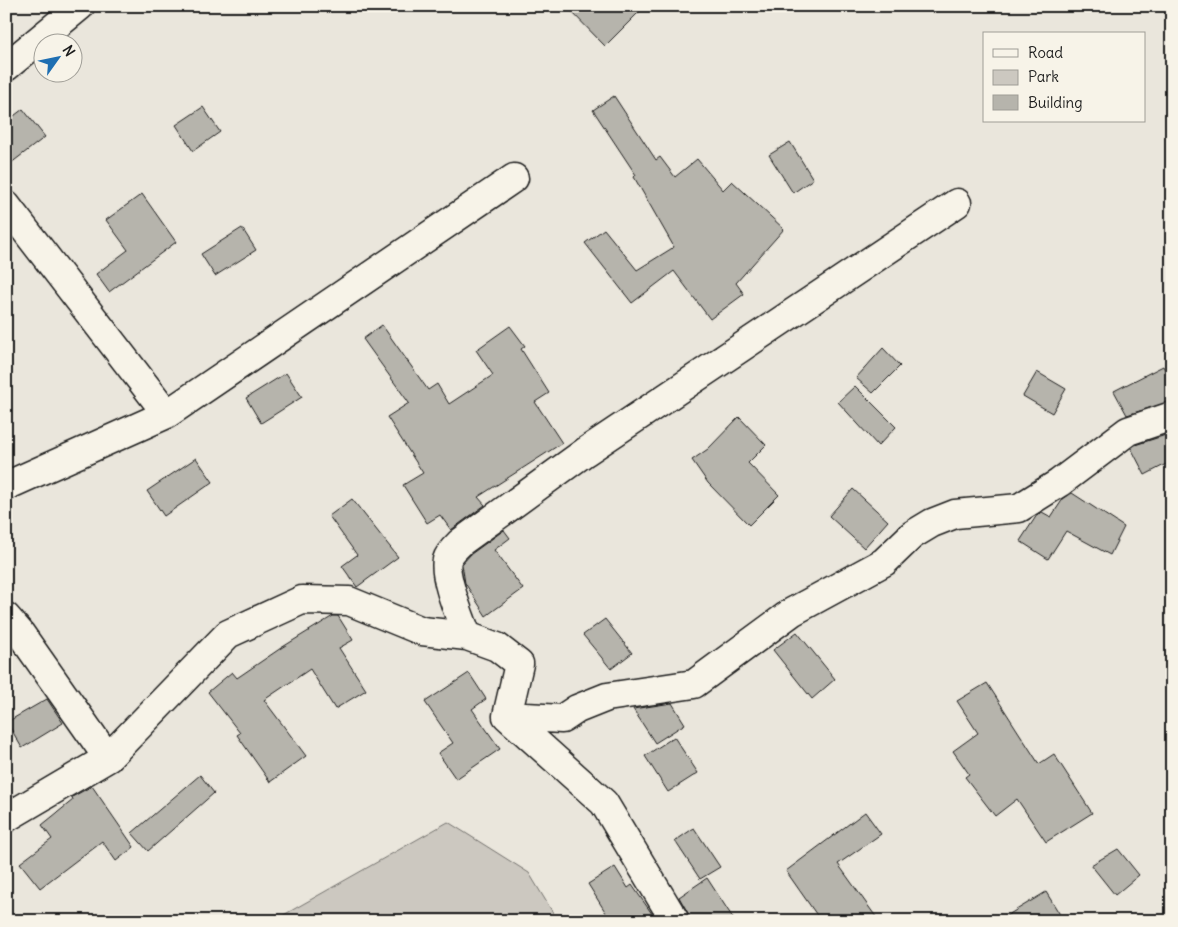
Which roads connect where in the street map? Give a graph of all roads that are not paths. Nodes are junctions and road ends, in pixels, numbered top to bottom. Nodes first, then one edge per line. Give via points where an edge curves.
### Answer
1 (80, 6) edge
2 (6, 67) edge
3 (514, 178) dead end
4 (957, 203) dead end
5 (6, 205) edge
6 (167, 414) junction
7 (1172, 416) edge
8 (6, 486) edge
9 (6, 617) edge
10 (467, 636) junction
11 (507, 716) junction
12 (108, 758) junction
13 (6, 818) edge
14 (675, 921) edge

1 - 2 street
3 - 6 street
4 - 10 street via 585,452 461,542 446,561 453,597
5 - 6 street
6 - 8 street
7 - 11 street via 1128,430 1059,483 1019,508 955,514 932,523 912,535 884,562 792,612 694,684 607,697 562,719
9 - 12 street
10 - 11 street via 497,647 519,664
10 - 12 street via 422,631 348,601 302,600 228,634
11 - 14 street via 604,803
12 - 13 street

